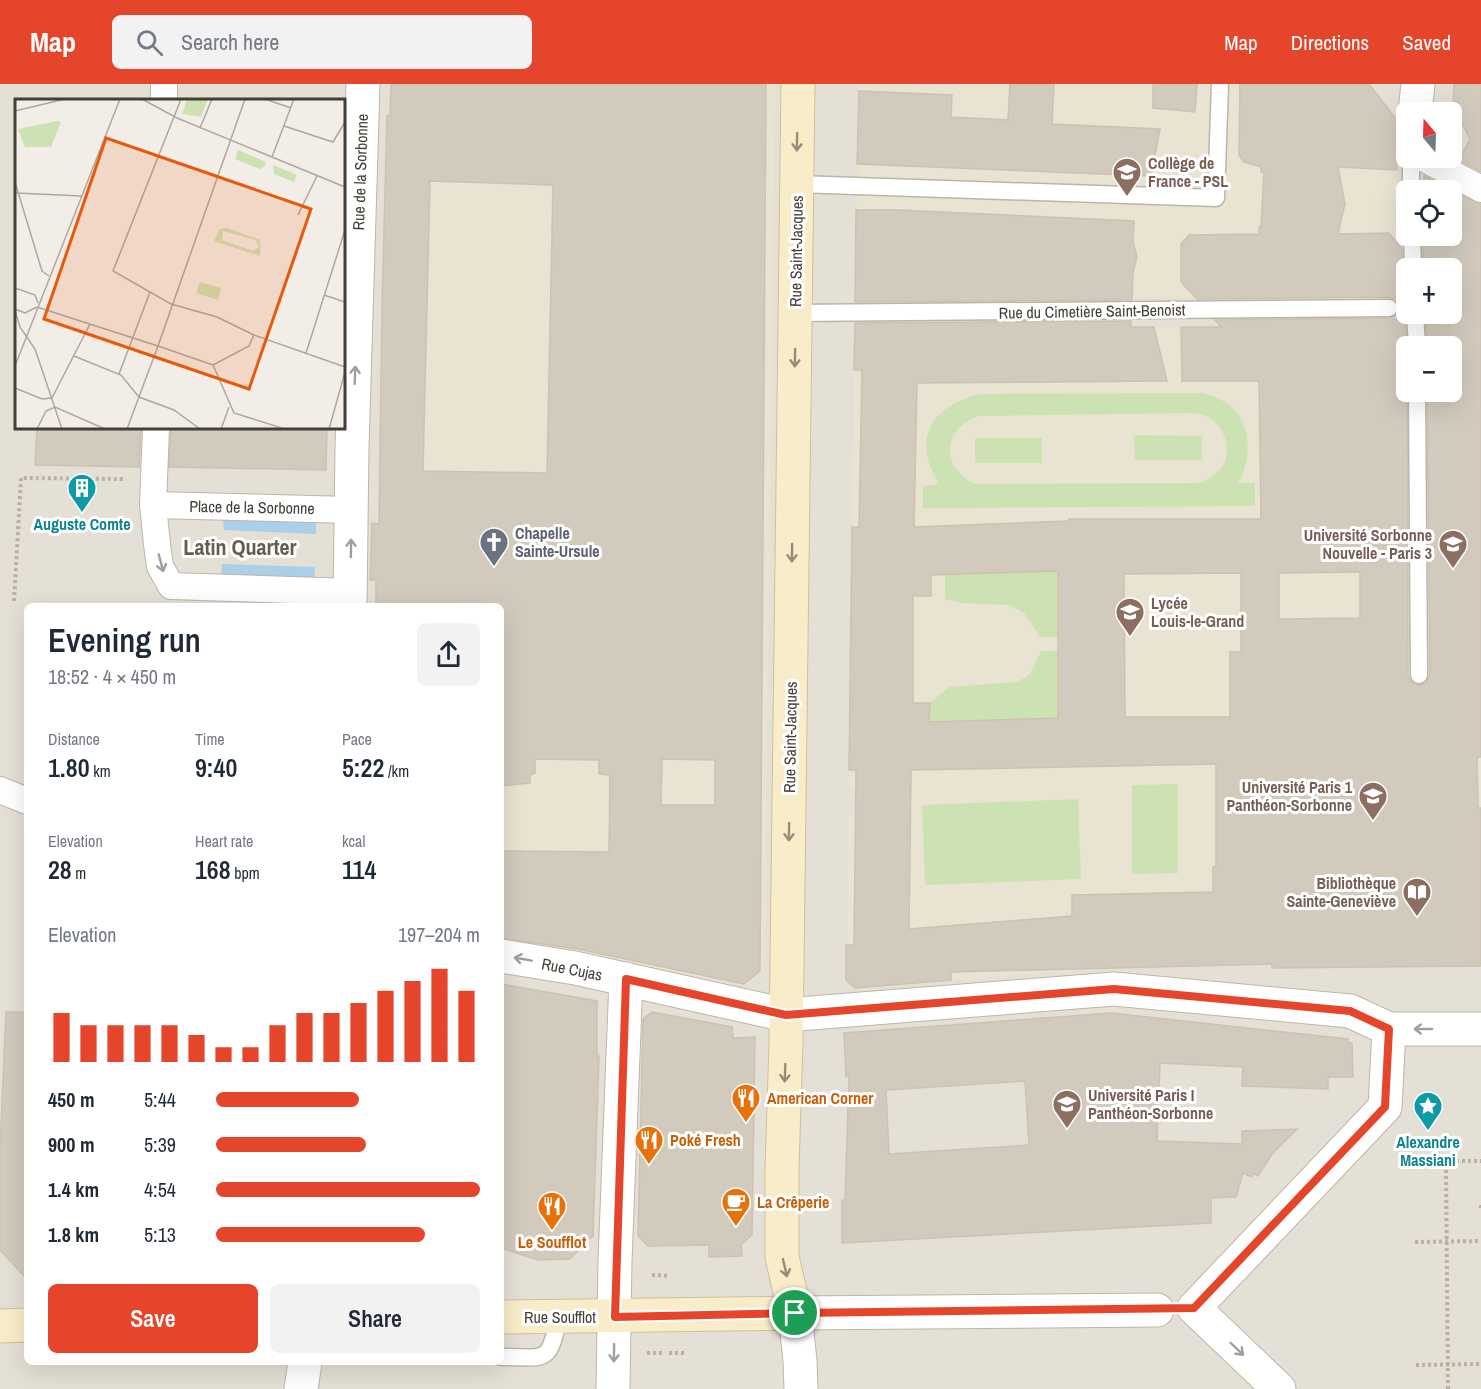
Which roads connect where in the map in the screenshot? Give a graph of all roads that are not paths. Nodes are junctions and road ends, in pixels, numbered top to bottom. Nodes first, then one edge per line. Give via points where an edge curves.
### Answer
1 (363, 84) edge
2 (798, 84) edge
3 (1220, 84) edge
4 (1442, 168) edge
5 (797, 184) junction
6 (1481, 189) edge
7 (1389, 308) dead end
8 (795, 313) junction
9 (1418, 402) edge
10 (156, 429) edge
11 (153, 505) junction
12 (351, 510) junction
13 (351, 599) edge
14 (1419, 675) dead end
15 (0, 790) edge
16 (24, 800) edge
17 (504, 957) edge
18 (626, 979) junction
19 (786, 1015) junction
20 (1389, 1029) junction
21 (1481, 1029) edge
22 (1194, 1308) junction
23 (795, 1313) junction
24 (504, 1317) edge
25 (615, 1317) junction
26 (559, 1318) junction
27 (24, 1325) edge
28 (0, 1326) edge
29 (504, 1357) edge
30 (305, 1365) edge
31 (301, 1389) edge
32 (613, 1389) edge
33 (801, 1389) edge
34 (1279, 1389) edge

12 -> 1 street, Rue de la Sorbonne
2 -> 5 main road, Rue Saint-Jacques
3 - 5 lane via 1216,198
4 - 6 street
5 - 8 main road, Rue Saint-Jacques
7 - 8 lane, Rue du Cimetière Saint-Benoist
8 -> 19 main road, Rue Saint-Jacques
9 - 14 lane
10 - 11 street via 144,473
11 - 12 street, Place de la Sorbonne
11 -> 13 street via 160,566 171,586
13 -> 12 street
15 - 16 street
18 -> 17 street, Rue Cujas
18 - 19 street, Rue Cujas
18 - 25 street
19 - 20 street, Rue Cujas via 1114,989 1350,1011
19 -> 23 main road, Rue Saint-Jacques via 782,1257
21 -> 20 street
20 - 22 street via 1385,1107
22 - 23 street, Rue Soufflot
22 -> 34 street
23 - 25 main road, Rue Soufflot
23 - 33 street, Rue Saint-Jacques
24 - 26 main road, Rue Soufflot
25 - 26 main road, Rue Soufflot
25 -> 32 street
26 - 29 lane via 547,1354
27 - 28 main road
30 - 31 street

